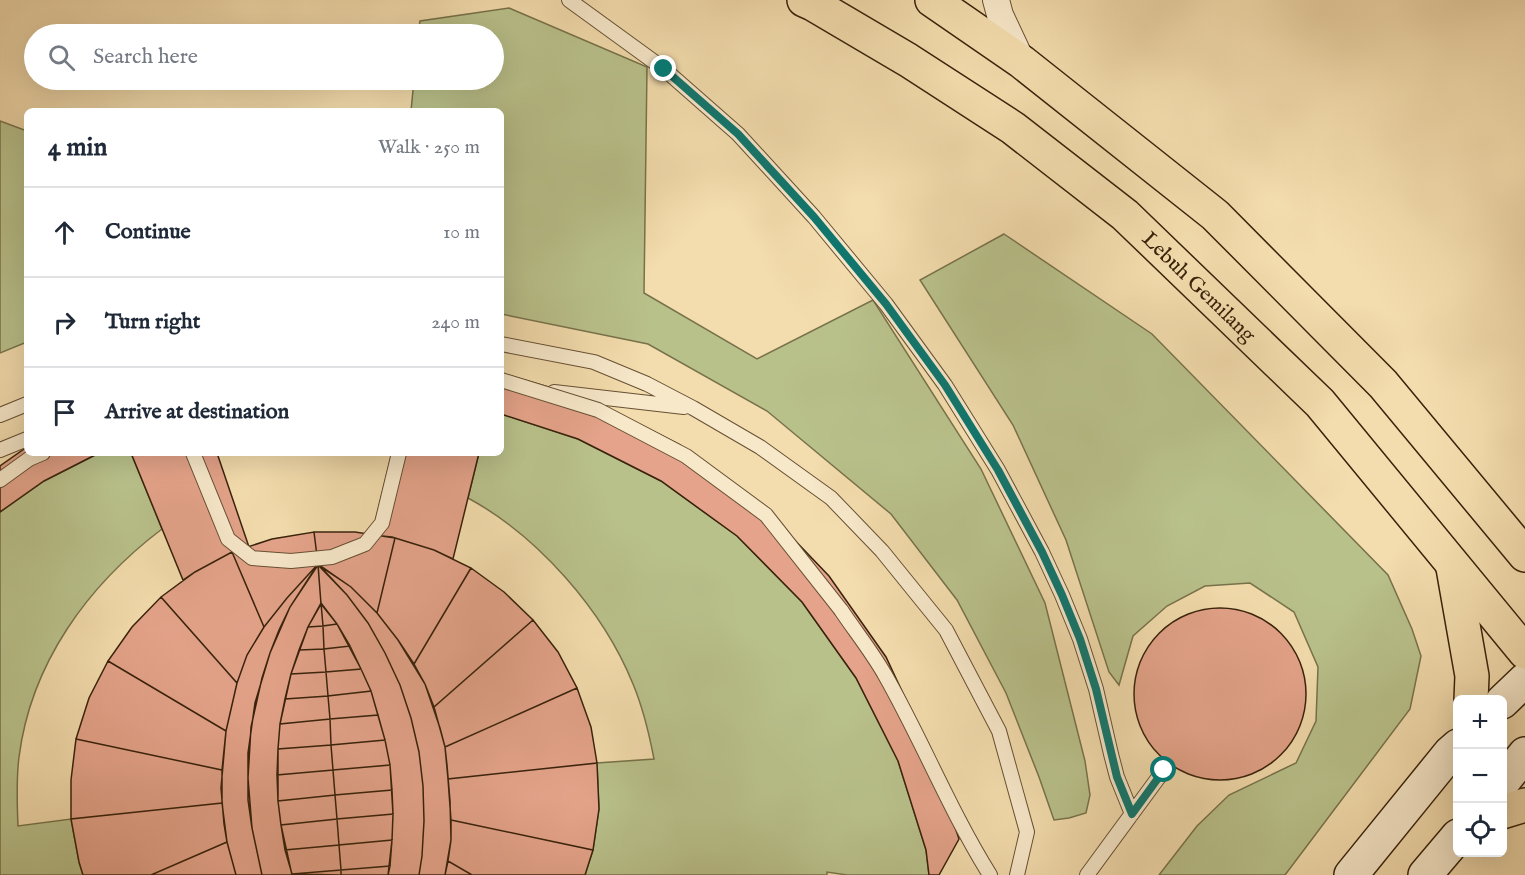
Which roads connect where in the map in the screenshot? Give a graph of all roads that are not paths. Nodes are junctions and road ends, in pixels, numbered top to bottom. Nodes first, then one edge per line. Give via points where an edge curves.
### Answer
1 (569, 0) edge
2 (804, 0) edge
3 (932, 0) edge
4 (996, 0) edge
5 (1022, 62) junction
6 (504, 345) edge
7 (504, 381) edge
8 (504, 385) edge
9 (24, 405) edge
10 (693, 408) junction
11 (0, 415) edge
12 (24, 440) edge
13 (0, 450) edge
14 (36, 456) edge
15 (194, 456) edge
16 (398, 456) edge
17 (0, 480) edge
18 (1498, 521) junction
19 (1525, 539) edge
20 (1525, 555) edge
21 (1452, 563) junction
22 (1525, 652) edge
23 (1525, 680) edge
24 (1471, 695) edge
25 (1507, 698) edge
26 (1455, 749) edge
27 (1525, 754) edge
28 (1164, 770) dead end
29 (1507, 778) edge
30 (1525, 805) edge
31 (1507, 811) edge
32 (1132, 814) junction
33 (1453, 842) edge
34 (990, 875) edge
35 (1017, 875) edge
36 (1087, 875) edge
37 (1351, 875) edge
38 (1425, 875) edge

1 - 32 lane via 664,69 738,134 886,304 945,385 998,470 1062,595 1096,689 1117,777
2 - 21 main road, Lebuh Gemilang via 908,60 1013,128 1125,215 1320,403
3 - 5 main road
4 - 5 street
5 - 18 main road via 1215,214 1383,384
6 - 10 lane via 594,362
7 - 34 lane, bridge via 598,410 686,456 766,515 841,610 884,673
8 - 10 lane
9 - 11 lane
10 - 35 lane via 760,447 831,498 882,551 946,630 999,731 1027,832
12 - 13 lane
14 - 17 lane
15 - 16 lane via 228,539 252,558 291,561 332,557 365,544 382,523
18 - 19 main road
18 - 20 main road
21 - 22 main road, Lebuh Gemilang
21 - 24 main road via 1472,676
23 - 25 street
26 - 37 street
27 - 29 street
28 - 32 lane
30 - 31 main road
32 - 36 lane
33 - 38 street

